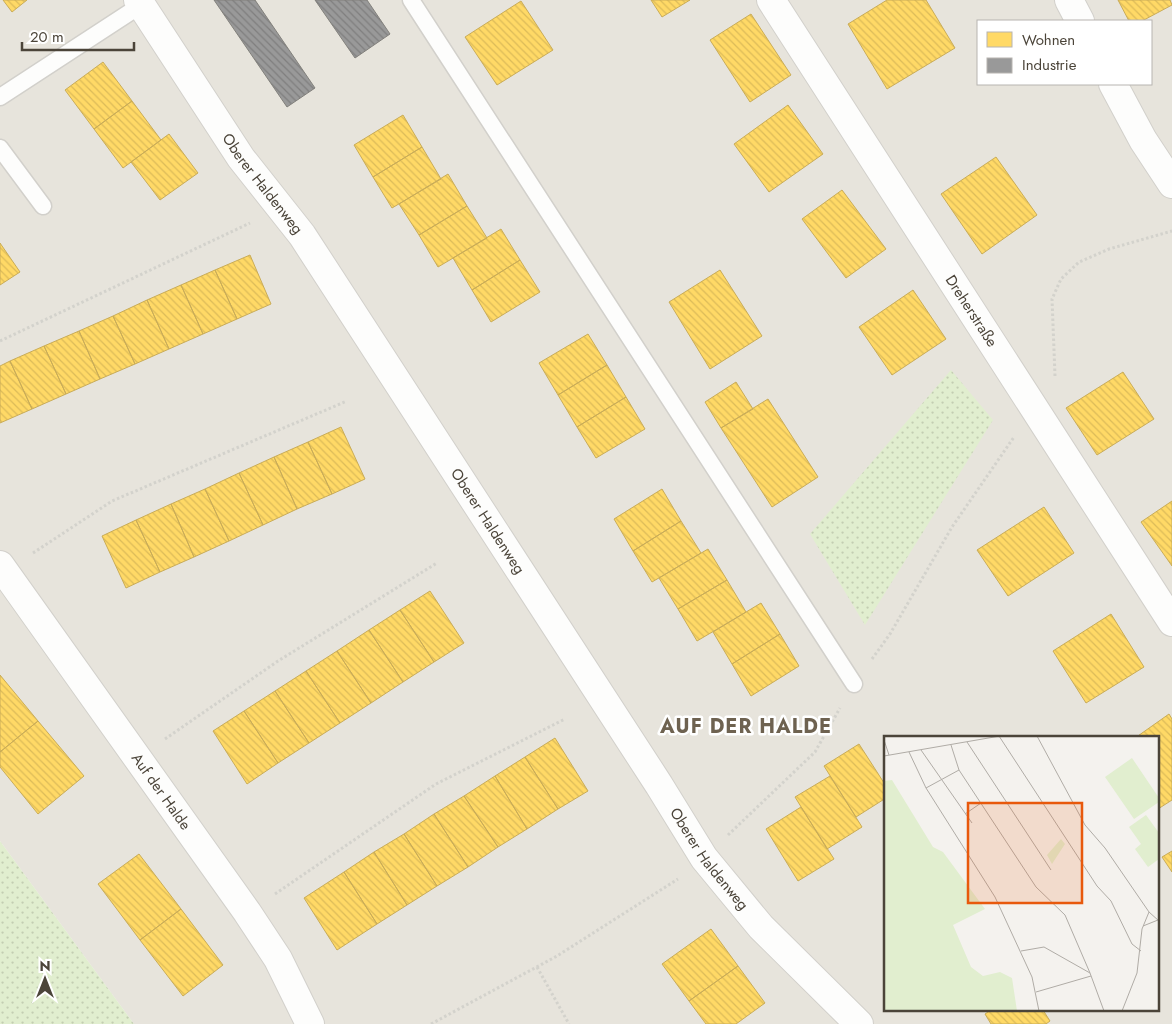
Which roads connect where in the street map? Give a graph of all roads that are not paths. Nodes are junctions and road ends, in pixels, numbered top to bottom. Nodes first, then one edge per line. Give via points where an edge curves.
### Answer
1 (411, 0) edge
2 (771, 0) edge
3 (1069, 0) edge
4 (140, 2) edge
5 (1079, 20) edge
6 (1114, 85) edge
7 (0, 97) edge
8 (0, 148) edge
9 (1172, 184) edge
10 (43, 206) dead end
11 (2, 569) edge
12 (1172, 622) edge
13 (854, 684) road end
14 (310, 1024) edge
15 (859, 1024) edge

1 - 13 lane
2 - 12 street, Dreherstraße
3 - 5 street
4 - 7 lane
4 - 15 street, Oberer Haldenweg via 241,158 302,236 704,858 761,928
6 - 9 street via 1143,140
8 - 10 lane
11 - 14 street, Auf der Halde via 247,912 278,959

